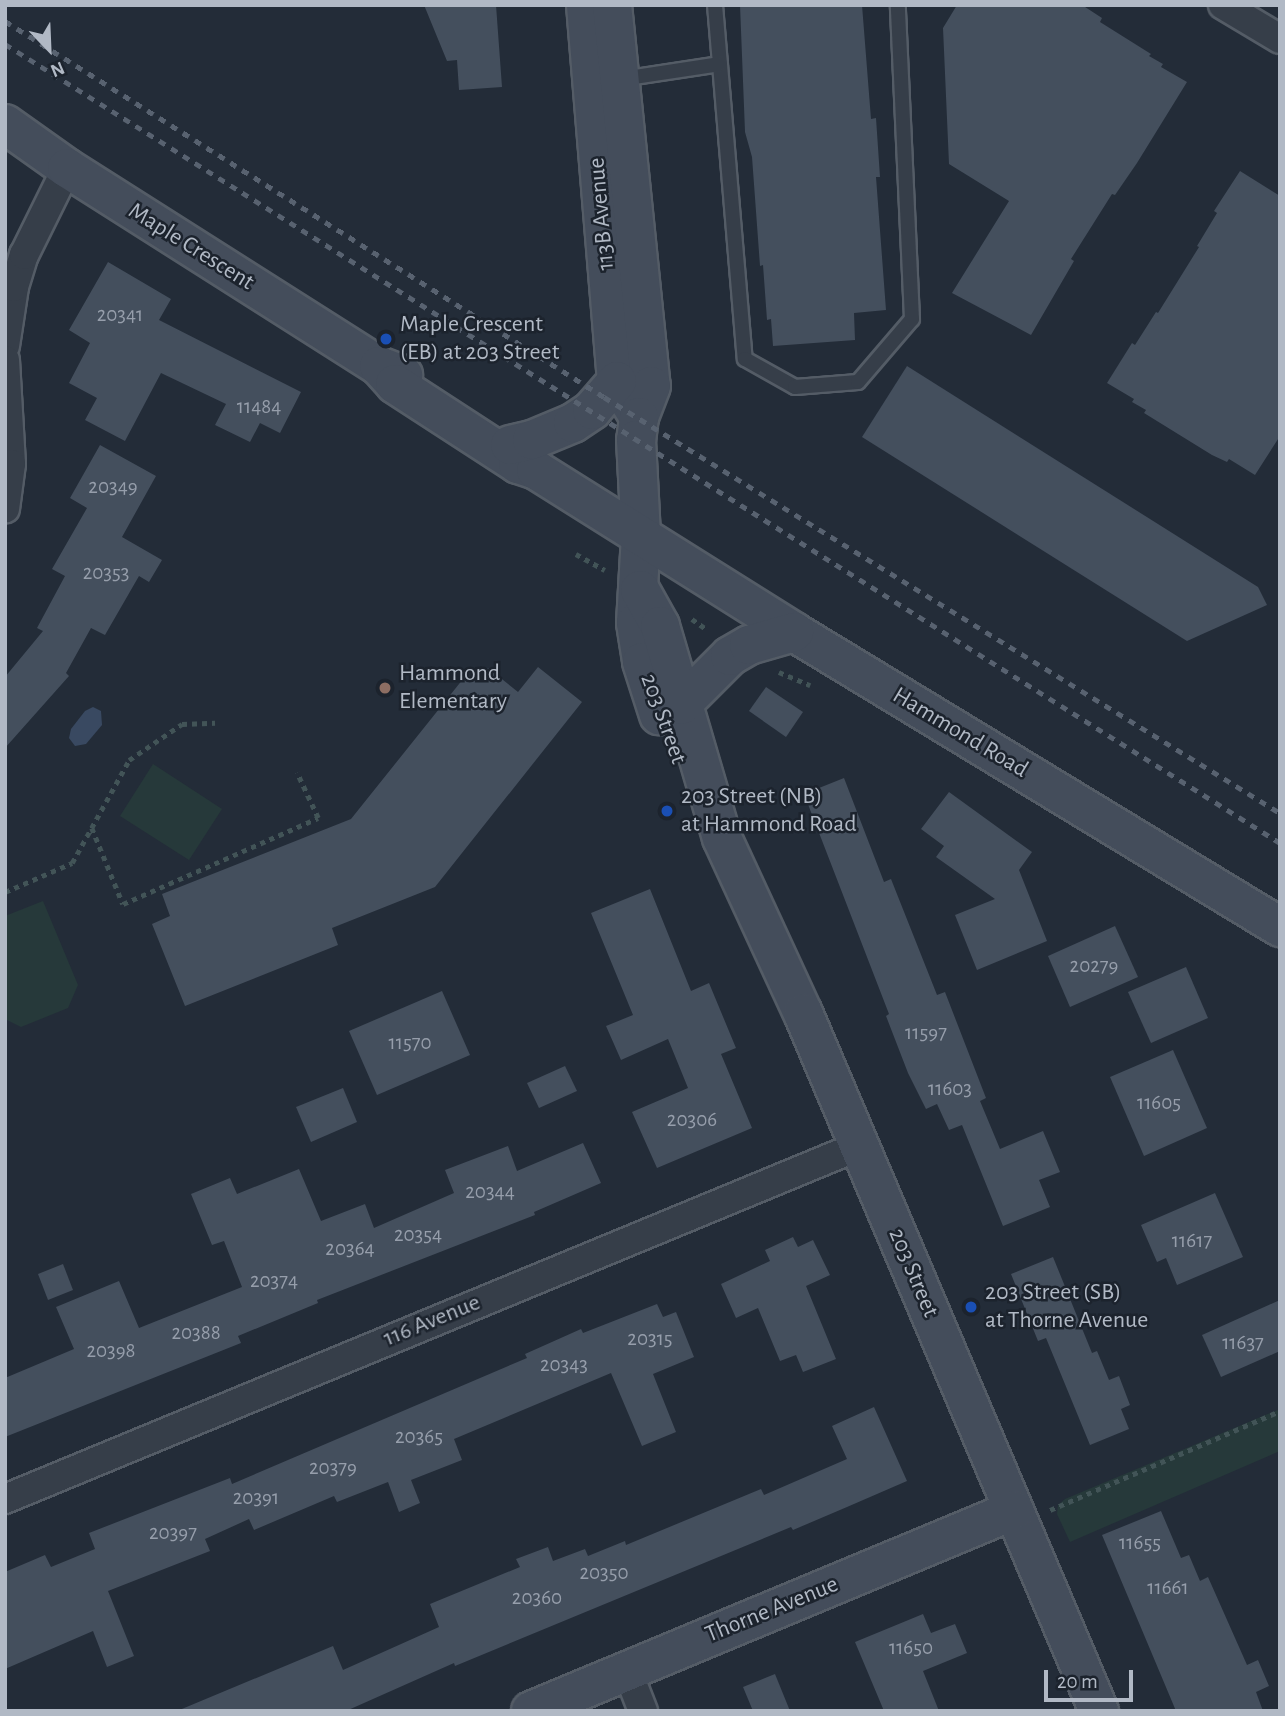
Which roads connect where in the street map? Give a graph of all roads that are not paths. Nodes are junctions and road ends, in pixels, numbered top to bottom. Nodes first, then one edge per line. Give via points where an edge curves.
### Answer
1 (586, 5) edge
2 (612, 5) edge
3 (715, 5) edge
4 (898, 5) edge
5 (1223, 5) edge
6 (1280, 40) edge
7 (720, 64) junction
8 (620, 79) junction
9 (5, 124) edge
10 (67, 168) junction
11 (5, 346) edge
12 (5, 360) edge
13 (617, 381) junction
14 (639, 417) junction
15 (8, 432) edge
16 (523, 458) junction
17 (5, 509) edge
18 (641, 536) junction
19 (640, 590) junction
20 (794, 632) junction
21 (681, 705) junction
22 (722, 838) junction
23 (1280, 927) edge
24 (859, 1146) junction
25 (5, 1499) edge
26 (1032, 1510) junction
27 (627, 1670) junction
28 (531, 1711) edge
29 (643, 1711) edge
30 (1099, 1711) edge

1 - 13 main road, 113B Avenue
2 - 8 main road, 113B Avenue
3 - 7 lane
4 - 7 lane via 912,319 858,382 795,387 745,359
5 - 6 street
7 - 8 lane
8 - 14 main road, 113B Avenue via 651,386
9 - 10 main road, Maple Crescent
10 - 11 street via 24,255
10 - 16 main road, Maple Crescent via 379,366 395,384 518,464
12 - 15 street
13 - 14 main road, 113B Avenue
13 - 16 main road via 592,410 532,440
14 - 18 main road, 113B Avenue
15 - 17 street via 11,464
16 - 18 main road, Maple Crescent
18 - 19 main road, 203 Street
18 - 20 main road, Hammond Road
19 - 21 main road, 203 Street via 660,626
19 - 22 main road, 203 Street via 636,623 642,662 662,724 686,780
20 - 21 main road via 749,645 730,656
20 - 23 main road, Hammond Road
21 - 22 main road, 203 Street
22 - 24 main road, 203 Street
24 - 25 street, 116 Avenue
24 - 26 main road, 203 Street
26 - 27 main road, Thorne Avenue
26 - 30 main road, 203 Street
27 - 28 main road, Thorne Avenue
27 - 29 street

